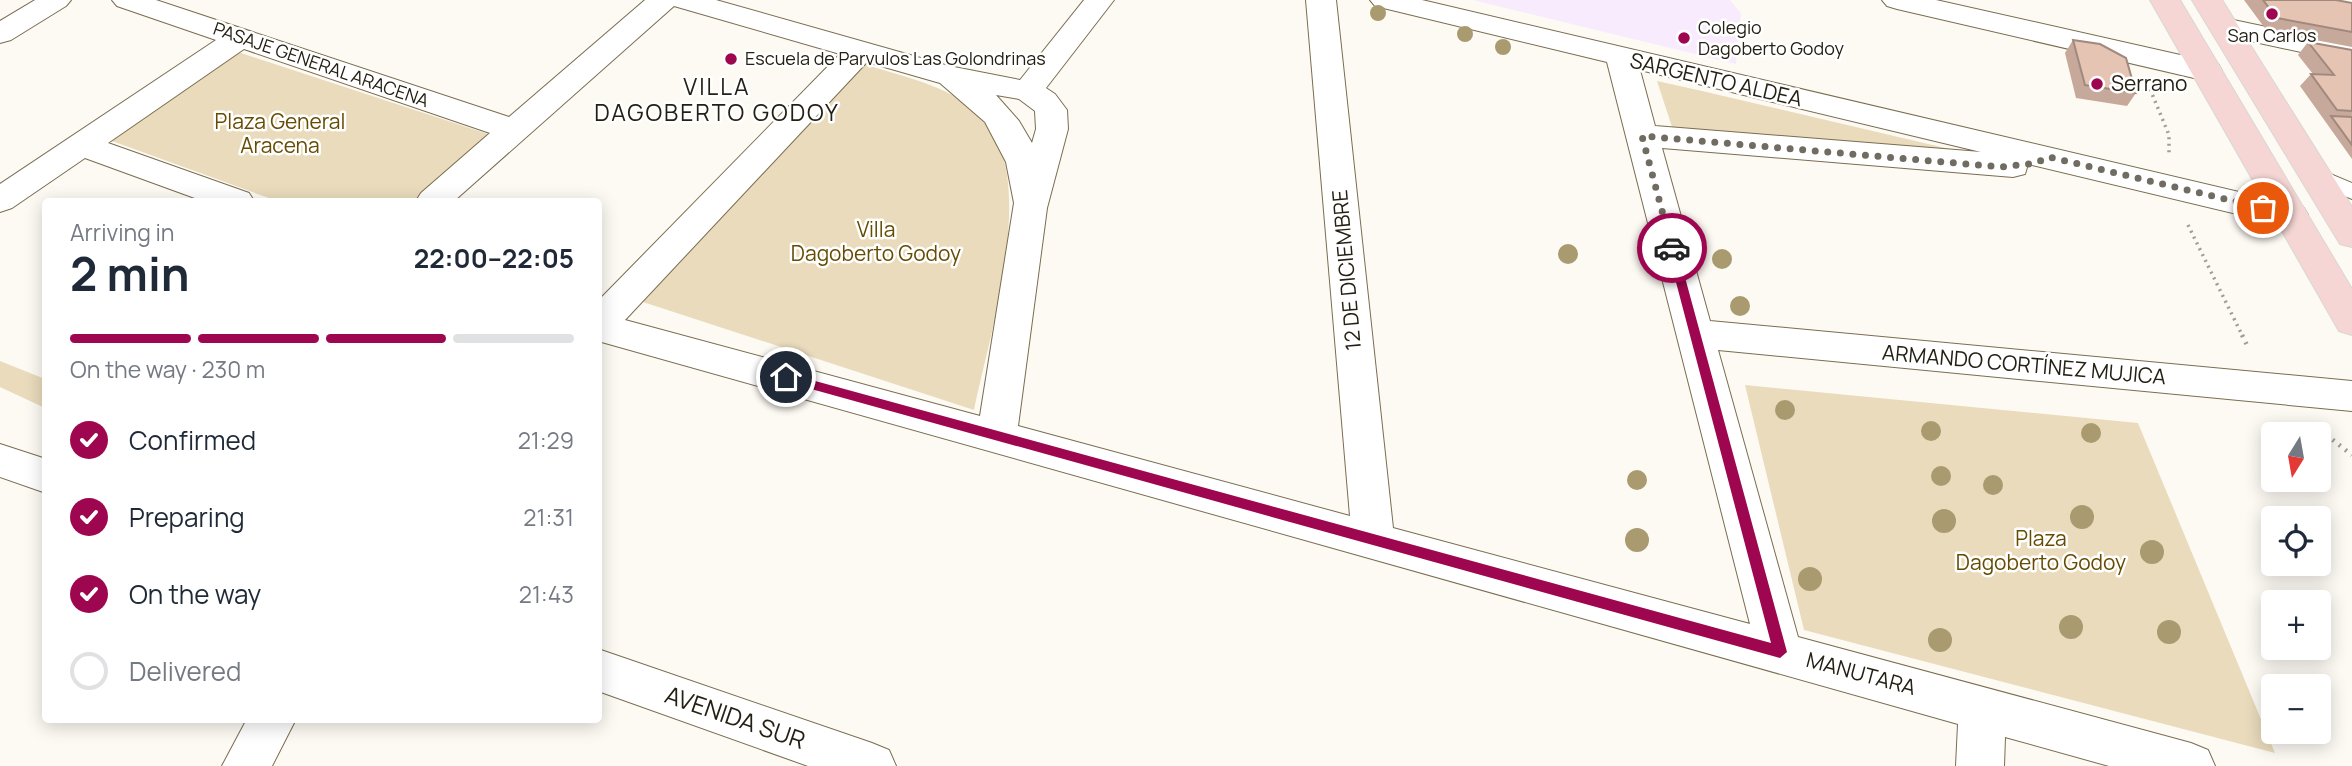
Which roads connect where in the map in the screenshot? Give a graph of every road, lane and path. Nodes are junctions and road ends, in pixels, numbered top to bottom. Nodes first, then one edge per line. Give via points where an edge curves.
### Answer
1 (56, 0) edge
2 (127, 0) edge
3 (663, 0) edge
4 (684, 0) edge
5 (1099, 0) edge
6 (1321, 0) edge
7 (1385, 0) edge
8 (1897, 0) edge
9 (2165, 0) edge
10 (2207, 0) edge
11 (2224, 27) junction
12 (0, 34) edge
13 (240, 38) junction
14 (861, 50) junction
15 (2352, 54) edge
16 (1621, 58) junction
17 (2207, 71) junction
18 (946, 75) junction
19 (1028, 91) junction
20 (515, 130) junction
21 (1642, 136) junction
22 (81, 145) junction
23 (2049, 157) junction
24 (2316, 175) junction
25 (2352, 192) edge
26 (229, 198) edge
27 (436, 198) edge
28 (0, 200) edge
29 (1030, 208) junction
30 (2291, 215) junction
31 (2352, 235) edge
32 (2352, 321) edge
33 (602, 322) edge
34 (602, 327) edge
35 (1695, 334) junction
36 (2352, 396) edge
37 (997, 436) junction
38 (0, 460) edge
39 (42, 475) edge
40 (1373, 540) junction
41 (1780, 652) junction
42 (602, 672) edge
43 (1982, 708) junction
44 (271, 723) edge
45 (821, 757) edge
46 (246, 766) edge
47 (872, 766) edge
48 (1980, 766) edge
49 (2191, 766) edge

1 - 12 street
2 - 13 street, PASAJE GENERAL ARACENA
3 - 20 street
4 - 14 street
5 - 19 street
6 - 40 street, 12 DE DICIEMBRE
7 - 16 street, SARGENTO ALDEA
8 - 17 street
9 - 17 main road
10 - 11 main road
11 - 15 street
11 - 24 main road
13 - 20 street, PASAJE GENERAL ARACENA
13 - 22 street
14 - 18 street
14 - 33 street
16 - 21 street
16 - 23 street, SARGENTO ALDEA
17 - 30 main road
18 - 19 street
18 - 29 street via 969,88 998,115 1020,147
19 - 29 street via 1044,101 1052,119
20 - 27 street
21 - 23 street, SARGENTO ALDEA via 1991,167 2020,166
21 - 35 street
22 - 26 street
22 - 28 street
23 - 30 street, SARGENTO ALDEA
24 - 25 lane
24 - 31 main road
29 - 37 street
30 - 32 main road
34 - 37 street, MANUTARA
35 - 36 street, ARMANDO CORTÍNEZ MUJICA
35 - 41 street
37 - 40 street, MANUTARA
38 - 39 street
40 - 41 street, MANUTARA
41 - 43 street, MANUTARA
42 - 45 street, AVENIDA SUR
43 - 48 street
43 - 49 street, MANUTARA
44 - 46 street
45 - 47 street, AVENIDA SUR

